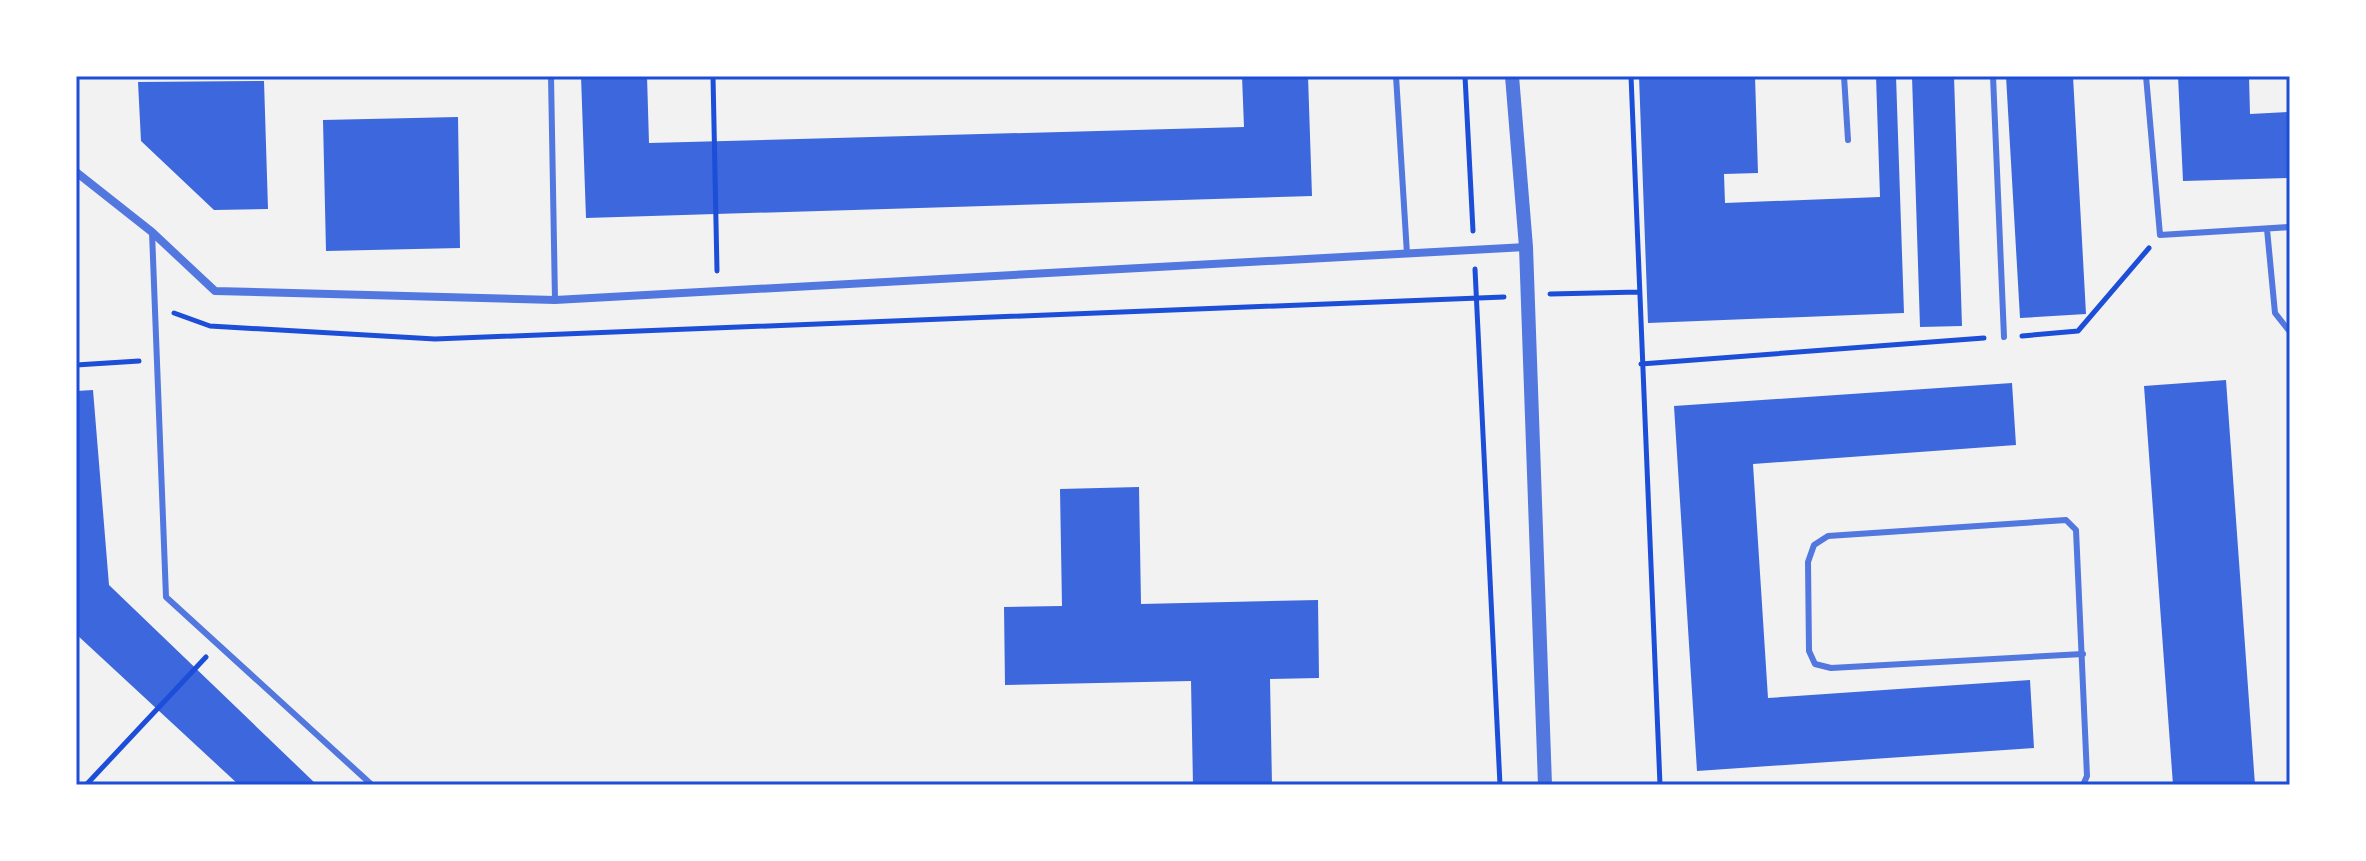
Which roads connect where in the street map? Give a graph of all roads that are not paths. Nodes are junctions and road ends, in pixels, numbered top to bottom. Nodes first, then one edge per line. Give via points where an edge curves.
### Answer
1 (551, 76) edge
2 (1396, 76) edge
3 (1512, 76) edge
4 (1844, 76) edge
5 (1993, 76) edge
6 (2146, 76) edge
7 (1848, 140) dead end
8 (76, 172) edge
9 (2290, 227) edge
10 (2267, 229) junction
11 (152, 232) junction
12 (1526, 247) junction
13 (1407, 254) junction
14 (555, 300) junction
15 (2290, 332) edge
16 (2004, 337) road end
17 (2083, 654) junction
18 (372, 785) edge
19 (1545, 785) edge
20 (2083, 785) edge

1 - 14 lane
2 - 13 lane
3 - 12 street
4 - 7 lane
5 - 16 lane
6 - 10 lane via 2160,235
8 - 11 street
9 - 10 lane
10 - 15 lane via 2275,313
11 - 14 street via 215,291
11 - 18 lane via 166,597
12 - 13 street
12 - 19 street
13 - 14 street
17 - 17 lane via 2076,530 2066,520 1828,536 1814,545 1808,591 1809,651 1815,664 1831,668
17 - 20 lane

